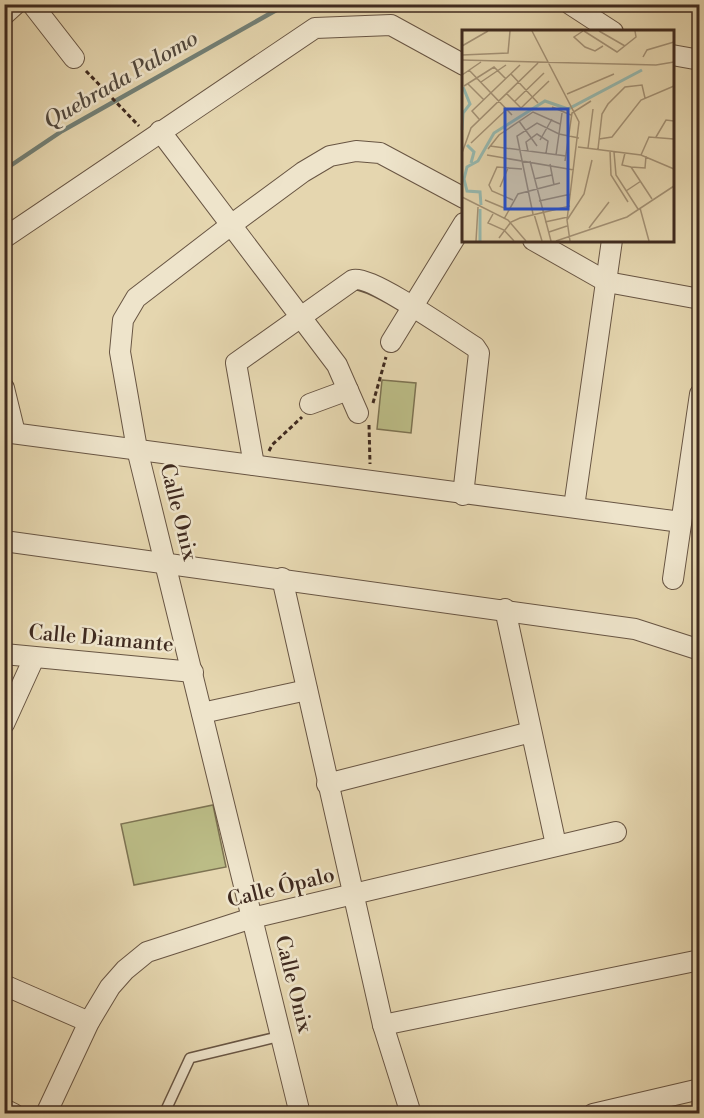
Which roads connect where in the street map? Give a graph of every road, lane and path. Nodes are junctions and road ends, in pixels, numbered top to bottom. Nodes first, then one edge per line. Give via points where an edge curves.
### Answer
1 (16, 4) edge
2 (32, 4) edge
3 (570, 4) edge
4 (4, 15) edge
5 (611, 30) edge
6 (674, 55) edge
7 (74, 58) joint
8 (699, 60) edge
9 (462, 64) edge
10 (155, 135) junction
11 (462, 197) edge
12 (231, 225) junction
13 (462, 226) edge
14 (4, 238) edge
15 (537, 242) edge
16 (612, 242) edge
17 (607, 282) junction
18 (699, 299) edge
19 (412, 306) junction
20 (299, 317) junction
21 (391, 342) joint
22 (4, 388) edge
23 (348, 390) junction
24 (699, 394) edge
25 (310, 404) joint
26 (364, 413) junction
27 (10, 432) edge
28 (137, 449) junction
29 (259, 466) junction
30 (370, 482) junction
31 (463, 495) junction
32 (574, 507) junction
33 (681, 522) junction
34 (4, 541) edge
35 (165, 562) junction
36 (282, 578) junction
37 (673, 579) dead end
38 (505, 609) junction
39 (699, 650) edge
40 (4, 654) edge
41 (34, 658) junction
42 (193, 672) junction
43 (307, 690) junction
44 (202, 713) junction
45 (4, 724) edge
46 (531, 732) junction
47 (327, 784) junction
48 (616, 832) dead end
49 (556, 845) junction
50 (352, 894) junction
51 (252, 918) junction
52 (699, 960) edge
53 (4, 985) edge
54 (89, 1022) junction
55 (383, 1024) junction
56 (281, 1036) junction
57 (699, 1089) edge
58 (4, 1109) edge
59 (14, 1113) edge
60 (46, 1113) edge
61 (164, 1113) edge
62 (300, 1113) edge
63 (411, 1113) edge
64 (593, 1113) edge

1 - 4 street
2 - 7 street
3 - 5 street
6 - 8 street
7 - 10 path
9 - 10 street via 391,25 315,28
10 - 12 street
10 - 14 street
11 - 12 street, Calle Onix via 381,153 356,151 330,156
12 - 20 street
12 - 28 street, Calle Onix via 136,298 123,320 120,352
13 - 19 street
15 - 17 street
16 - 17 street
17 - 18 street
17 - 32 street
19 - 20 street via 357,278
19 - 21 street
19 - 31 street via 479,353
20 - 23 street via 337,365
20 - 29 street via 236,363
21 - 26 path
22 - 27 street
23 - 25 street
23 - 26 street
24 - 33 street
25 - 29 path via 299,422 272,445
26 - 30 path via 369,422
27 - 28 street
28 - 29 street
28 - 35 street, Calle Onix
29 - 30 street
30 - 31 street
31 - 32 street
32 - 33 street
33 - 37 street
34 - 35 street
35 - 36 street
35 - 42 street, Calle Onix
36 - 38 street
36 - 43 street
38 - 39 street via 635,629
38 - 46 street
40 - 41 street, Calle Diamante
41 - 42 street, Calle Diamante
41 - 45 street
42 - 44 street, Calle Onix
43 - 44 street
43 - 47 street
44 - 51 street, Calle Onix
46 - 47 street
46 - 49 street
47 - 50 street
48 - 49 street, Calle Ópalo
49 - 50 street, Calle Ópalo
50 - 51 street, Calle Ópalo
50 - 55 street
51 - 54 street, Calle Ópalo via 147,952 110,987
51 - 56 street, Calle Onix
52 - 55 street
53 - 54 street
54 - 60 street, Calle Ópalo
55 - 63 street
56 - 61 lane via 190,1058
56 - 62 street, Calle Onix
57 - 64 street
58 - 59 street

